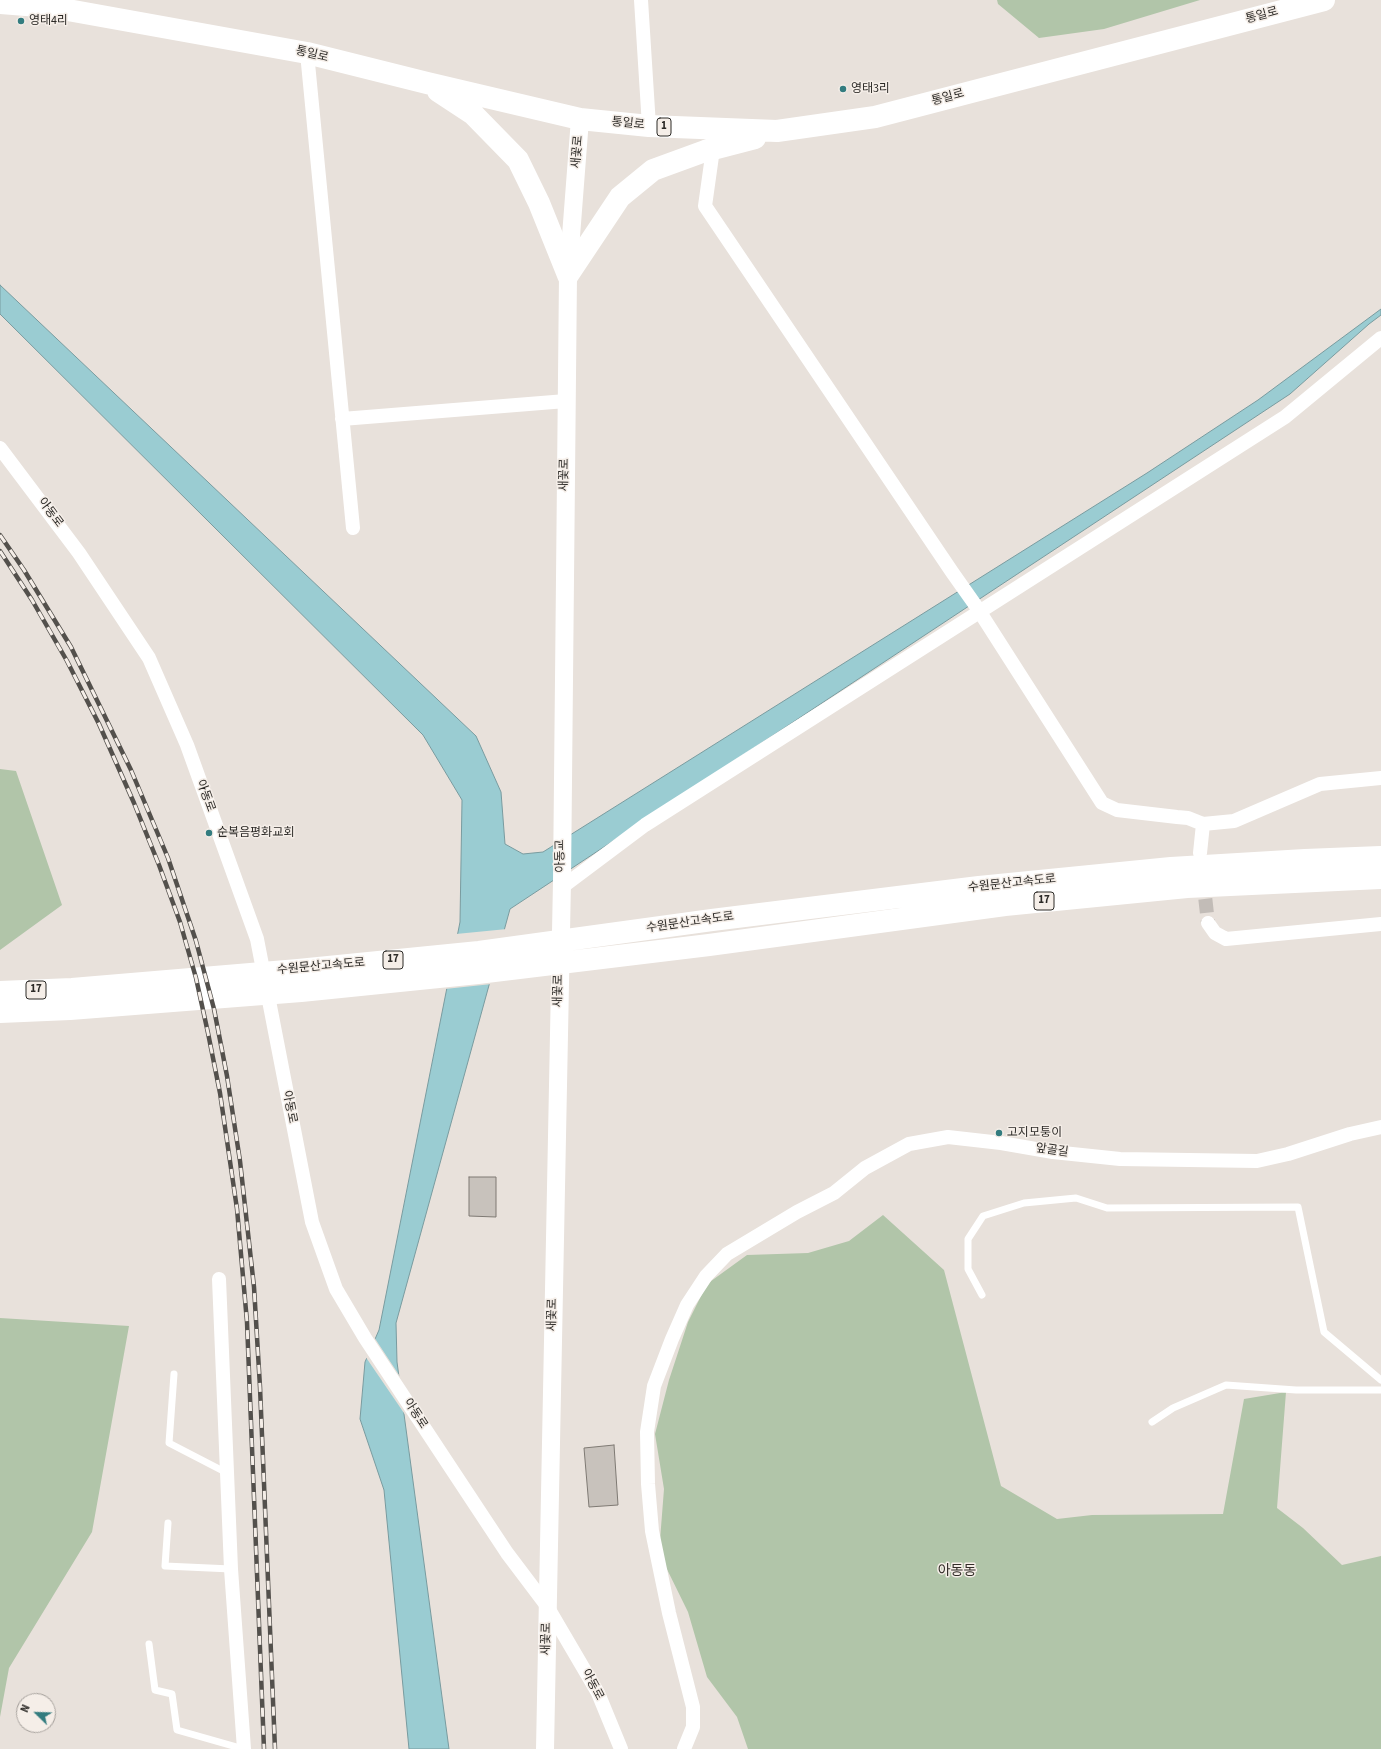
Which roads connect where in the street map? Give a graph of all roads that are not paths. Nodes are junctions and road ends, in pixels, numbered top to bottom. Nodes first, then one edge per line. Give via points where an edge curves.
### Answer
1 (641, 0) edge
2 (1324, 0) edge
3 (0, 3) edge
4 (307, 53) junction
5 (427, 83) junction
6 (580, 119) junction
7 (649, 126) junction
8 (777, 131) junction
9 (713, 149) junction
10 (568, 274) junction
11 (1381, 338) edge
12 (566, 401) junction
13 (342, 419) junction
14 (0, 448) edge
15 (353, 528) dead end
16 (978, 609) junction
17 (1381, 778) edge
18 (1203, 824) junction
19 (561, 832) joint
20 (1200, 853) dead end
21 (1381, 857) edge
22 (1381, 878) edge
23 (562, 884) junction
24 (1208, 923) tunnel mouth
25 (1381, 924) edge
26 (0, 992) edge
27 (71, 999) junction
28 (0, 1012) edge
29 (1381, 1127) edge
30 (219, 1279) dead end
31 (982, 1296) dead end
32 (174, 1374) dead end
33 (1381, 1380) edge
34 (1381, 1390) edge
35 (1152, 1422) dead end
36 (227, 1473) junction
37 (168, 1523) dead end
38 (231, 1569) junction
39 (547, 1606) junction
40 (149, 1644) dead end
41 (244, 1749) edge
42 (545, 1749) edge
43 (621, 1749) edge
44 (684, 1749) edge

1 - 7 street
2 - 8 main road, 통일로 / 1 via 875,117
3 - 4 main road, 통일로 / 1 via 51,7
4 - 5 main road, 통일로 / 1
4 - 13 street
5 - 6 main road, 통일로 / 1
5 - 10 main road via 473,114 518,160
6 - 7 main road, 통일로 / 1
6 - 10 street, 새꽃로
7 - 8 main road, 통일로 / 1
8 - 9 main road
9 - 10 main road via 653,170 620,197
9 - 16 street via 705,206
10 - 12 street, 새꽃로
11 - 16 street via 1285,417
12 - 13 street
12 - 19 street, 새꽃로
13 - 15 street
14 - 39 street, 아동로 via 79,553 148,658 187,745 257,939 312,1222 336,1289 364,1338 410,1408 507,1553
16 - 18 street via 1102,803 1117,810 1177,816
16 - 23 street via 645,824
17 - 18 street via 1320,784 1234,821
18 - 20 street
19 - 23 street, 아동교
21 - 27 main road, 수원문산고속도로 / 17 via 1164,869 979,887 479,952 298,970
22 - 27 main road, 수원문산고속도로 / 17 via 1187,887 1029,903 478,973 301,990
23 - 39 street, 새꽃로
24 - 25 street via 1215,933 1226,939
26 - 27 main road, 수원문산고속도로 / 17
27 - 28 main road, 수원문산고속도로 / 17
29 - 44 street, 앞골길 via 1257,1161 1120,1159 948,1137 909,1144 865,1168 834,1193 796,1212 727,1254 706,1276 687,1305 654,1386 647,1432 652,1530 669,1613 693,1707 693,1727
30 - 36 street
31 - 33 lane via 968,1269 968,1239 982,1216 1024,1203 1076,1198 1107,1208 1298,1207 1324,1332
32 - 36 lane via 169,1443
34 - 35 lane via 1296,1390 1226,1385 1173,1408
36 - 38 street
37 - 38 lane via 165,1566
38 - 41 street
39 - 42 street, 새꽃로
39 - 43 street, 아동로 via 598,1693
40 - 41 lane via 155,1690 172,1694 177,1730

